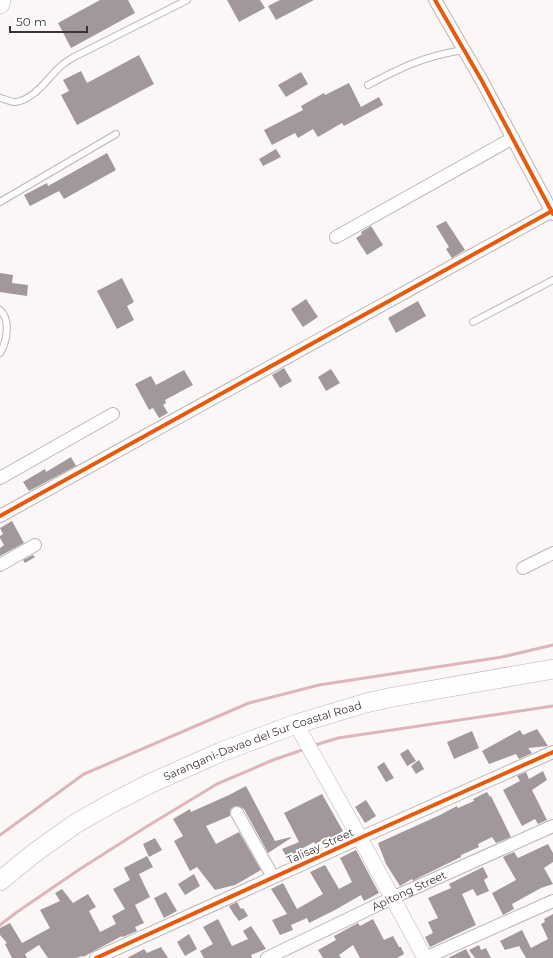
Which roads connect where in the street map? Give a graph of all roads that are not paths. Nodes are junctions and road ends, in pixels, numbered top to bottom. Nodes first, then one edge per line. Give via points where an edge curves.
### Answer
1 (1, 0) edge
2 (187, 0) edge
3 (435, 0) edge
4 (0, 4) edge
5 (463, 50) junction
6 (368, 85) dead end
7 (0, 98) edge
8 (116, 134) dead end
9 (513, 138) junction
10 (0, 202) edge
11 (552, 213) edge
12 (336, 237) dead end
13 (553, 280) edge
14 (0, 310) edge
15 (473, 322) dead end
16 (0, 353) edge
17 (113, 414) dead end
18 (0, 478) edge
19 (0, 516) edge
20 (35, 545) dead end
21 (553, 552) edge
22 (0, 565) edge
23 (523, 568) dead end
24 (553, 669) edge
25 (296, 724) junction
26 (553, 752) edge
27 (237, 813) dead end
28 (553, 826) edge
29 (360, 838) junction
30 (273, 877) junction
31 (0, 881) edge
32 (392, 898) junction
33 (553, 901) edge
34 (96, 958) edge
35 (267, 958) edge
36 (425, 958) edge

1 - 4 main road
2 - 7 lane via 62,64 41,87 22,100 14,102
3 - 5 street
5 - 6 lane via 413,62
5 - 9 street
8 - 10 lane
9 - 11 street
9 - 12 street
11 - 19 street
13 - 15 lane
14 - 16 lane via 5,315 7,326
17 - 18 street
20 - 22 street
21 - 23 street
24 - 25 main road, Sarangani-Davao del Sur Coastal Road via 393,697
25 - 29 street
25 - 31 main road, Sarangani-Davao del Sur Coastal Road via 221,752 112,803 75,824
26 - 29 street, Talisay Street
27 - 30 street
28 - 32 street, Apitong Street
29 - 30 street, Talisay Street
29 - 32 street
30 - 34 street, Talisay Street
32 - 35 street, Apitong Street
32 - 36 street
33 - 36 street

